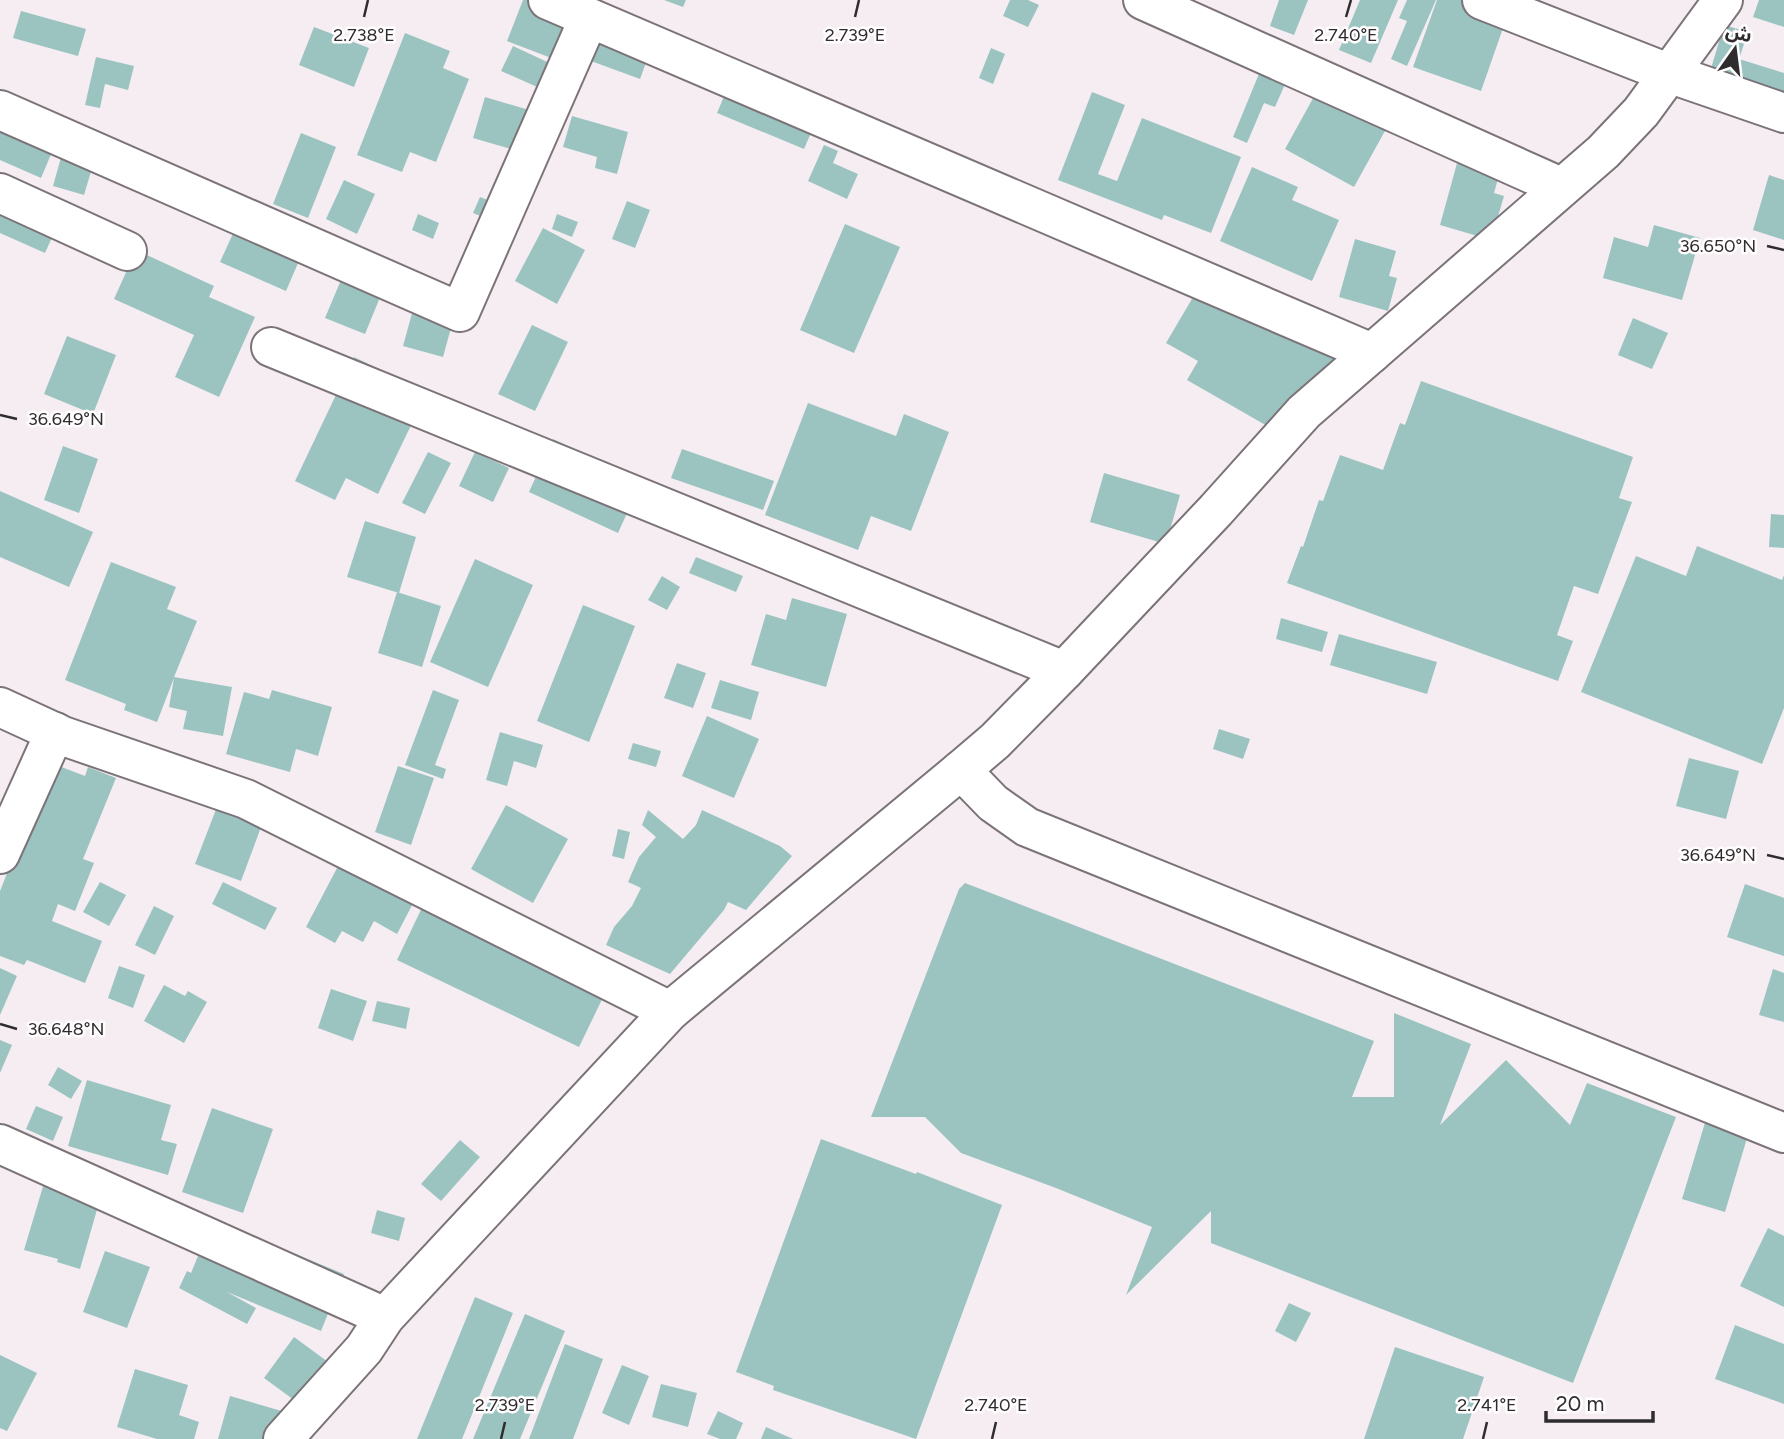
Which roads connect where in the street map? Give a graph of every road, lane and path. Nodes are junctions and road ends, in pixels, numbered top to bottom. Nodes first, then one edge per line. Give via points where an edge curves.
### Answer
1 (548, 0) edge
2 (1143, 0) edge
3 (1482, 0) edge
4 (1723, 0) edge
5 (589, 18) junction
6 (1668, 74) junction
7 (0, 110) edge
8 (1784, 113) edge
9 (1561, 187) junction
10 (0, 193) edge
11 (127, 251) dead end
12 (271, 347) dead end
13 (1372, 352) junction
14 (1063, 671) junction
15 (0, 707) edge
16 (55, 732) junction
17 (961, 770) junction
18 (0, 854) edge
19 (670, 1012) junction
20 (1784, 1133) edge
21 (0, 1144) edge
22 (385, 1317) junction
23 (283, 1439) edge

1 - 5 street
2 - 9 street
3 - 6 street
4 - 6 street
5 - 7 street via 460,312
5 - 13 street
6 - 8 street
6 - 9 street via 1641,112
9 - 13 street
10 - 11 street
12 - 14 street
13 - 14 street via 1304,412
14 - 17 street
15 - 16 street
16 - 18 street
16 - 19 street via 246,799
17 - 19 street
17 - 20 street via 993,803 1027,827
19 - 22 street
21 - 22 street
22 - 23 street via 364,1349

